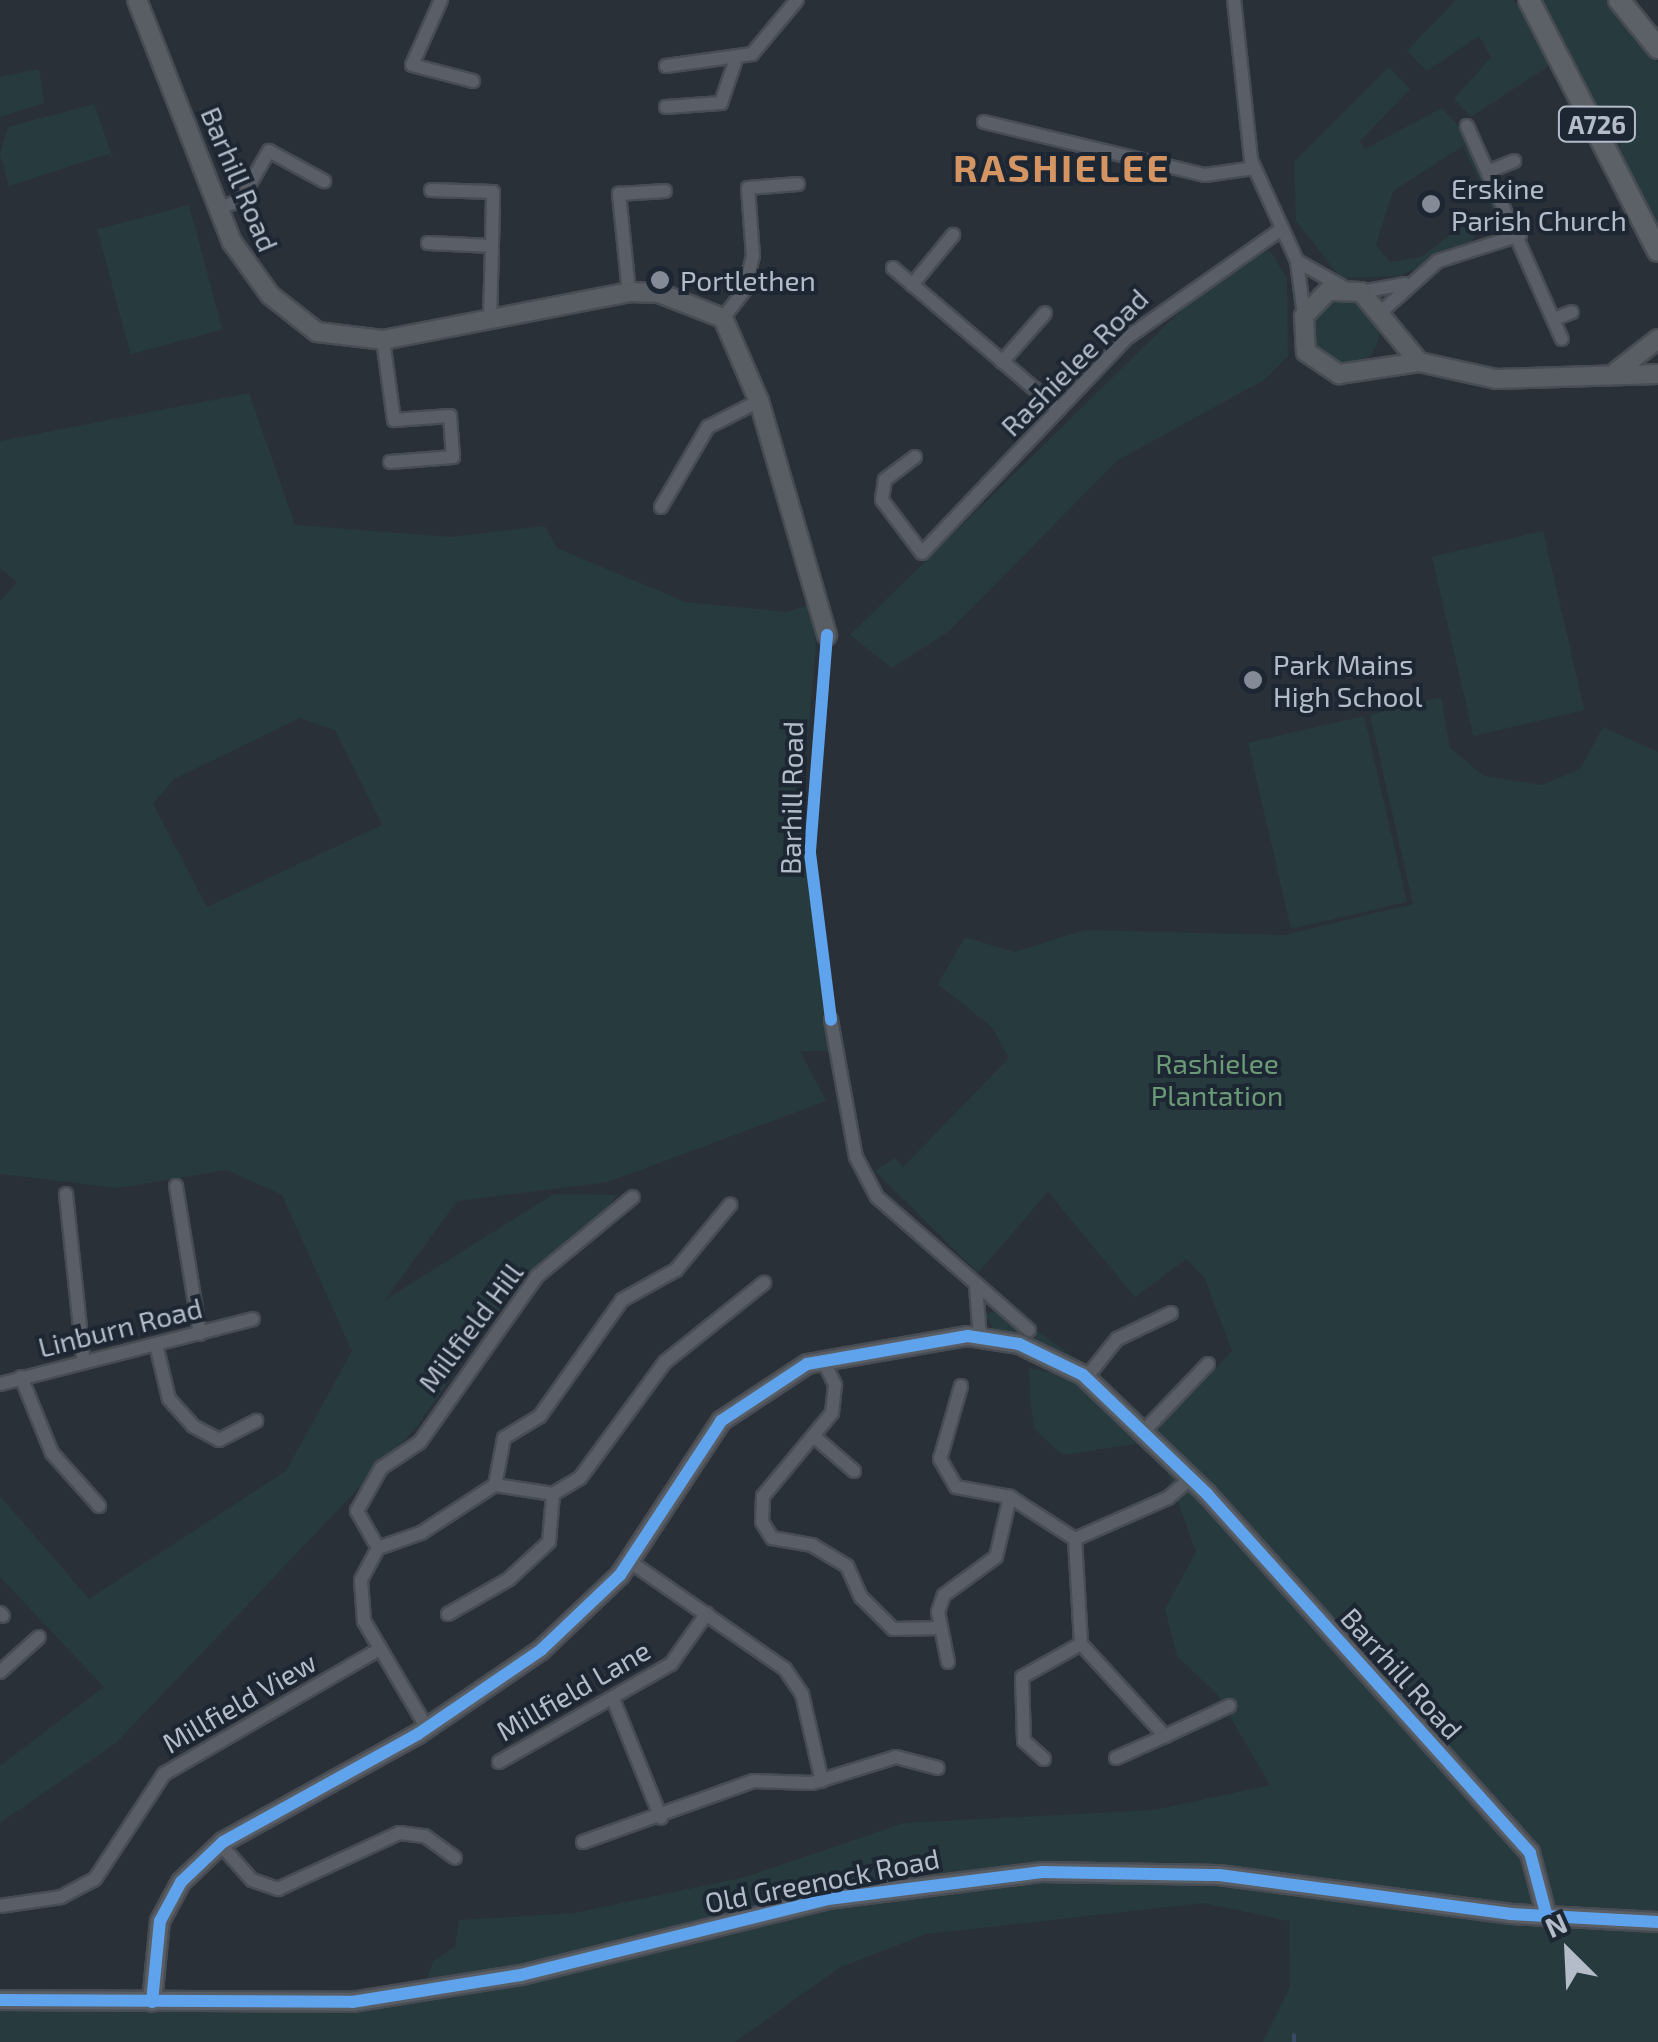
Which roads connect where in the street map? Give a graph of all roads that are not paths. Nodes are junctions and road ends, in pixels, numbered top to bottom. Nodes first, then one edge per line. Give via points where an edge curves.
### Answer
1 (136, 0) edge
2 (441, 0) edge
3 (797, 0) edge
4 (1234, 0) edge
5 (1529, 0) edge
6 (1619, 0) edge
7 (1658, 48) edge
8 (735, 62) junction
9 (666, 66) dead end
10 (473, 82) dead end
11 (666, 107) dead end
12 (984, 122) dead end
13 (1467, 126) dead end
14 (1514, 162) dead end
15 (1254, 168) junction
16 (1492, 170) junction
17 (324, 182) dead end
18 (798, 184) dead end
19 (430, 190) dead end
20 (665, 190) dead end
21 (218, 208) junction
22 (1280, 230) junction
23 (952, 235) dead end
24 (1520, 235) junction
25 (428, 243) dead end
26 (492, 246) junction
27 (1658, 251) edge
28 (1297, 261) junction
29 (893, 268) dead end
30 (1405, 284) junction
31 (912, 285) junction
32 (1353, 290) junction
33 (630, 292) junction
34 (1572, 312) dead end
35 (1045, 313) dead end
36 (1304, 316) junction
37 (490, 318) junction
38 (723, 318) junction
39 (1385, 318) junction
40 (1554, 319) junction
41 (1562, 339) dead end
42 (1658, 339) edge
43 (382, 340) junction
44 (1002, 362) junction
45 (1419, 362) junction
46 (1364, 370) junction
47 (1612, 373) junction
48 (1658, 374) edge
49 (759, 401) junction
50 (1058, 410) junction
51 (915, 457) dead end
52 (390, 462) dead end
53 (661, 508) dead end
54 (827, 636) dead end
55 (831, 1020) dead end
56 (176, 1186) dead end
57 (66, 1194) dead end
58 (633, 1197) dead end
59 (730, 1205) dead end
60 (764, 1283) dead end
61 (975, 1284) junction
62 (1171, 1313) dead end
63 (253, 1319) dead end
64 (1028, 1330) dead end
65 (200, 1334) junction
66 (980, 1338) junction
67 (158, 1349) junction
68 (84, 1356) junction
69 (824, 1360) junction
70 (1208, 1364) dead end
71 (22, 1378) junction
72 (1086, 1378) junction
73 (0, 1384) edge
74 (961, 1386) dead end
75 (256, 1421) dead end
76 (1143, 1432) junction
77 (817, 1439) junction
78 (854, 1471) dead end
79 (1191, 1478) junction
80 (495, 1485) junction
81 (553, 1494) junction
82 (1010, 1497) junction
83 (99, 1506) dead end
84 (1075, 1539) junction
85 (378, 1548) junction
86 (630, 1561) junction
87 (707, 1613) junction
88 (448, 1614) dead end
89 (940, 1628) junction
90 (39, 1636) dead end
91 (1081, 1644) junction
92 (380, 1649) junction
93 (948, 1662) dead end
94 (0, 1672) edge
95 (613, 1699) junction
96 (1229, 1706) dead end
97 (427, 1728) junction
98 (1165, 1736) junction
99 (1116, 1758) dead end
100 (1044, 1759) dead end
101 (499, 1762) dead end
102 (938, 1768) dead end
103 (822, 1781) junction
104 (661, 1818) junction
105 (582, 1842) dead end
106 (220, 1844) junction
107 (455, 1858) dead end
108 (0, 1906) edge
109 (1548, 1917) junction
110 (1658, 1922) edge
111 (0, 2000) edge
112 (152, 2002) junction

1 - 21 street, Barhill Road
2 - 10 street via 412,65
3 - 8 street via 768,42
4 - 15 street
5 - 27 main road, A726
6 - 7 main road
8 - 9 street
8 - 11 street via 721,103
12 - 15 street via 1204,174
13 - 16 street
14 - 16 street
15 - 22 street
16 - 24 street
17 - 21 street via 269,151 240,201
18 - 38 street via 748,188 753,256 745,290
19 - 26 street via 493,192
20 - 33 street via 619,194
21 - 43 street, Barhill Road via 248,270 294,318 344,340
22 - 28 street
22 - 50 street, Rashielee Road via 1175,296
23 - 31 street
24 - 30 street via 1452,254
24 - 40 street
25 - 26 street
26 - 37 street
28 - 32 street
28 - 36 street
29 - 31 street
30 - 32 street
30 - 39 street
31 - 44 street
32 - 36 street via 1314,301
32 - 39 street
33 - 37 street, Barhill Road
33 - 38 street, Barhill Road
34 - 40 street
35 - 44 street
36 - 46 street via 1306,352 1320,367
37 - 43 street, Barhill Road
38 - 49 street
39 - 45 street
39 - 46 street via 1385,347
40 - 41 street
42 - 47 street
43 - 52 street via 394,420 450,416 453,457
44 - 50 street
45 - 46 street
45 - 47 street via 1496,379
47 - 48 street
49 - 53 street via 708,427
49 - 54 street
50 - 51 street, Rashielee Road via 922,553 882,500 885,480
55 - 61 street via 856,1157 877,1197
56 - 65 street
57 - 68 street
58 - 85 street, Millfield Hill via 537,1276 420,1442 380,1468 357,1511
59 - 80 street via 676,1270 622,1300 540,1416 504,1438
60 - 81 street via 665,1362 580,1478
61 - 64 street
61 - 66 street
62 - 72 street via 1117,1339
63 - 65 street, Linburn Road
65 - 67 street, Linburn Road
66 - 69 street, Barrhill Road via 903,1341
66 - 72 street, Barrhill Road via 1019,1344
67 - 68 street, Linburn Road
67 - 75 street via 169,1398 193,1426 219,1440
68 - 71 street, Linburn Road
69 - 77 street via 836,1400
69 - 86 street, Barrhill Road via 721,1421
70 - 76 street
71 - 73 street, Linburn Road
71 - 83 street via 52,1454
72 - 76 street, Barrhill Road
74 - 82 street via 940,1459 956,1487
76 - 79 street, Barrhill Road
77 - 78 street
77 - 89 street via 763,1496 772,1538 812,1545 847,1566 861,1597 893,1629
79 - 84 street via 1168,1498
79 - 109 street, Barrhill Road via 1530,1854
80 - 81 street
80 - 85 street via 421,1534
81 - 88 street via 549,1542 509,1580
82 - 84 street
82 - 89 street via 996,1557 944,1594
84 - 91 street
85 - 92 street via 361,1580 364,1621
86 - 87 street
86 - 97 street, Barrhill Road via 541,1650
87 - 95 street, Millfield Lane via 671,1664
87 - 103 street via 784,1669 802,1694
89 - 93 street
90 - 94 street
91 - 98 street
91 - 100 street via 1022,1676 1024,1741
92 - 97 street
92 - 108 street, Millfield View via 164,1774 95,1879 61,1897
95 - 101 street, Millfield Lane
95 - 104 street
96 - 98 street
97 - 106 street, Barrhill Road
98 - 99 street
102 - 103 street via 896,1758
103 - 104 street via 753,1781
104 - 105 street
106 - 107 street via 252,1880 278,1889 399,1833 438,1842
106 - 112 street, Barrhill Road via 181,1882 160,1921
109 - 110 street, Old Greenock Road
109 - 112 street, Old Greenock Road via 1219,1875 1028,1873 828,1898 450,1989 335,2003
111 - 112 street, Old Greenock Road

